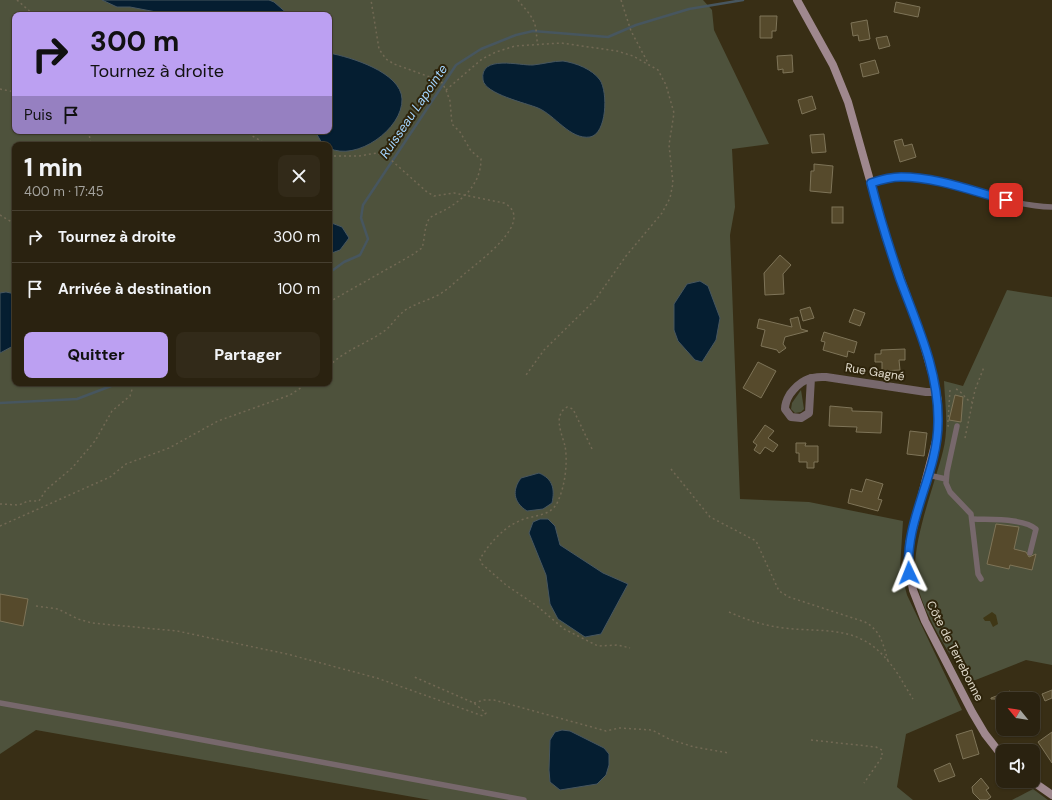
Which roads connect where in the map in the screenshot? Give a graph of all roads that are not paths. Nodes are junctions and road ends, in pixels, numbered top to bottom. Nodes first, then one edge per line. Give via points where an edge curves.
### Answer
1 (797, 0) edge
2 (871, 183) junction
3 (1052, 207) edge
4 (811, 378) junction
5 (936, 392) junction
6 (957, 426) dead end
7 (928, 475) junction
8 (946, 479) junction
9 (973, 520) junction
10 (1030, 553) dead end
11 (981, 579) dead end
12 (0, 703) edge
13 (996, 748) edge
14 (1040, 787) edge
15 (1052, 795) edge
16 (524, 800) edge

1 - 2 main road, Côte de Terrebonne via 840,80
2 - 3 lane via 892,177 913,178 942,182 1012,202
2 - 5 main road, Côte de Terrebonne via 891,252 930,364
4 - 4 street via 800,383 787,399 785,409 791,417 801,418 809,412
4 - 5 street, Rue Gagné via 826,377
5 - 7 main road, Côte de Terrebonne via 938,437
6 - 8 lane
7 - 8 lane
7 - 13 main road, Côte de Terrebonne via 909,544 909,568 913,590 925,621 972,712
8 - 9 lane via 948,489 968,510
9 - 10 lane via 1006,521 1032,526 1036,529
9 - 11 lane via 978,574
12 - 16 lane
14 - 15 main road

